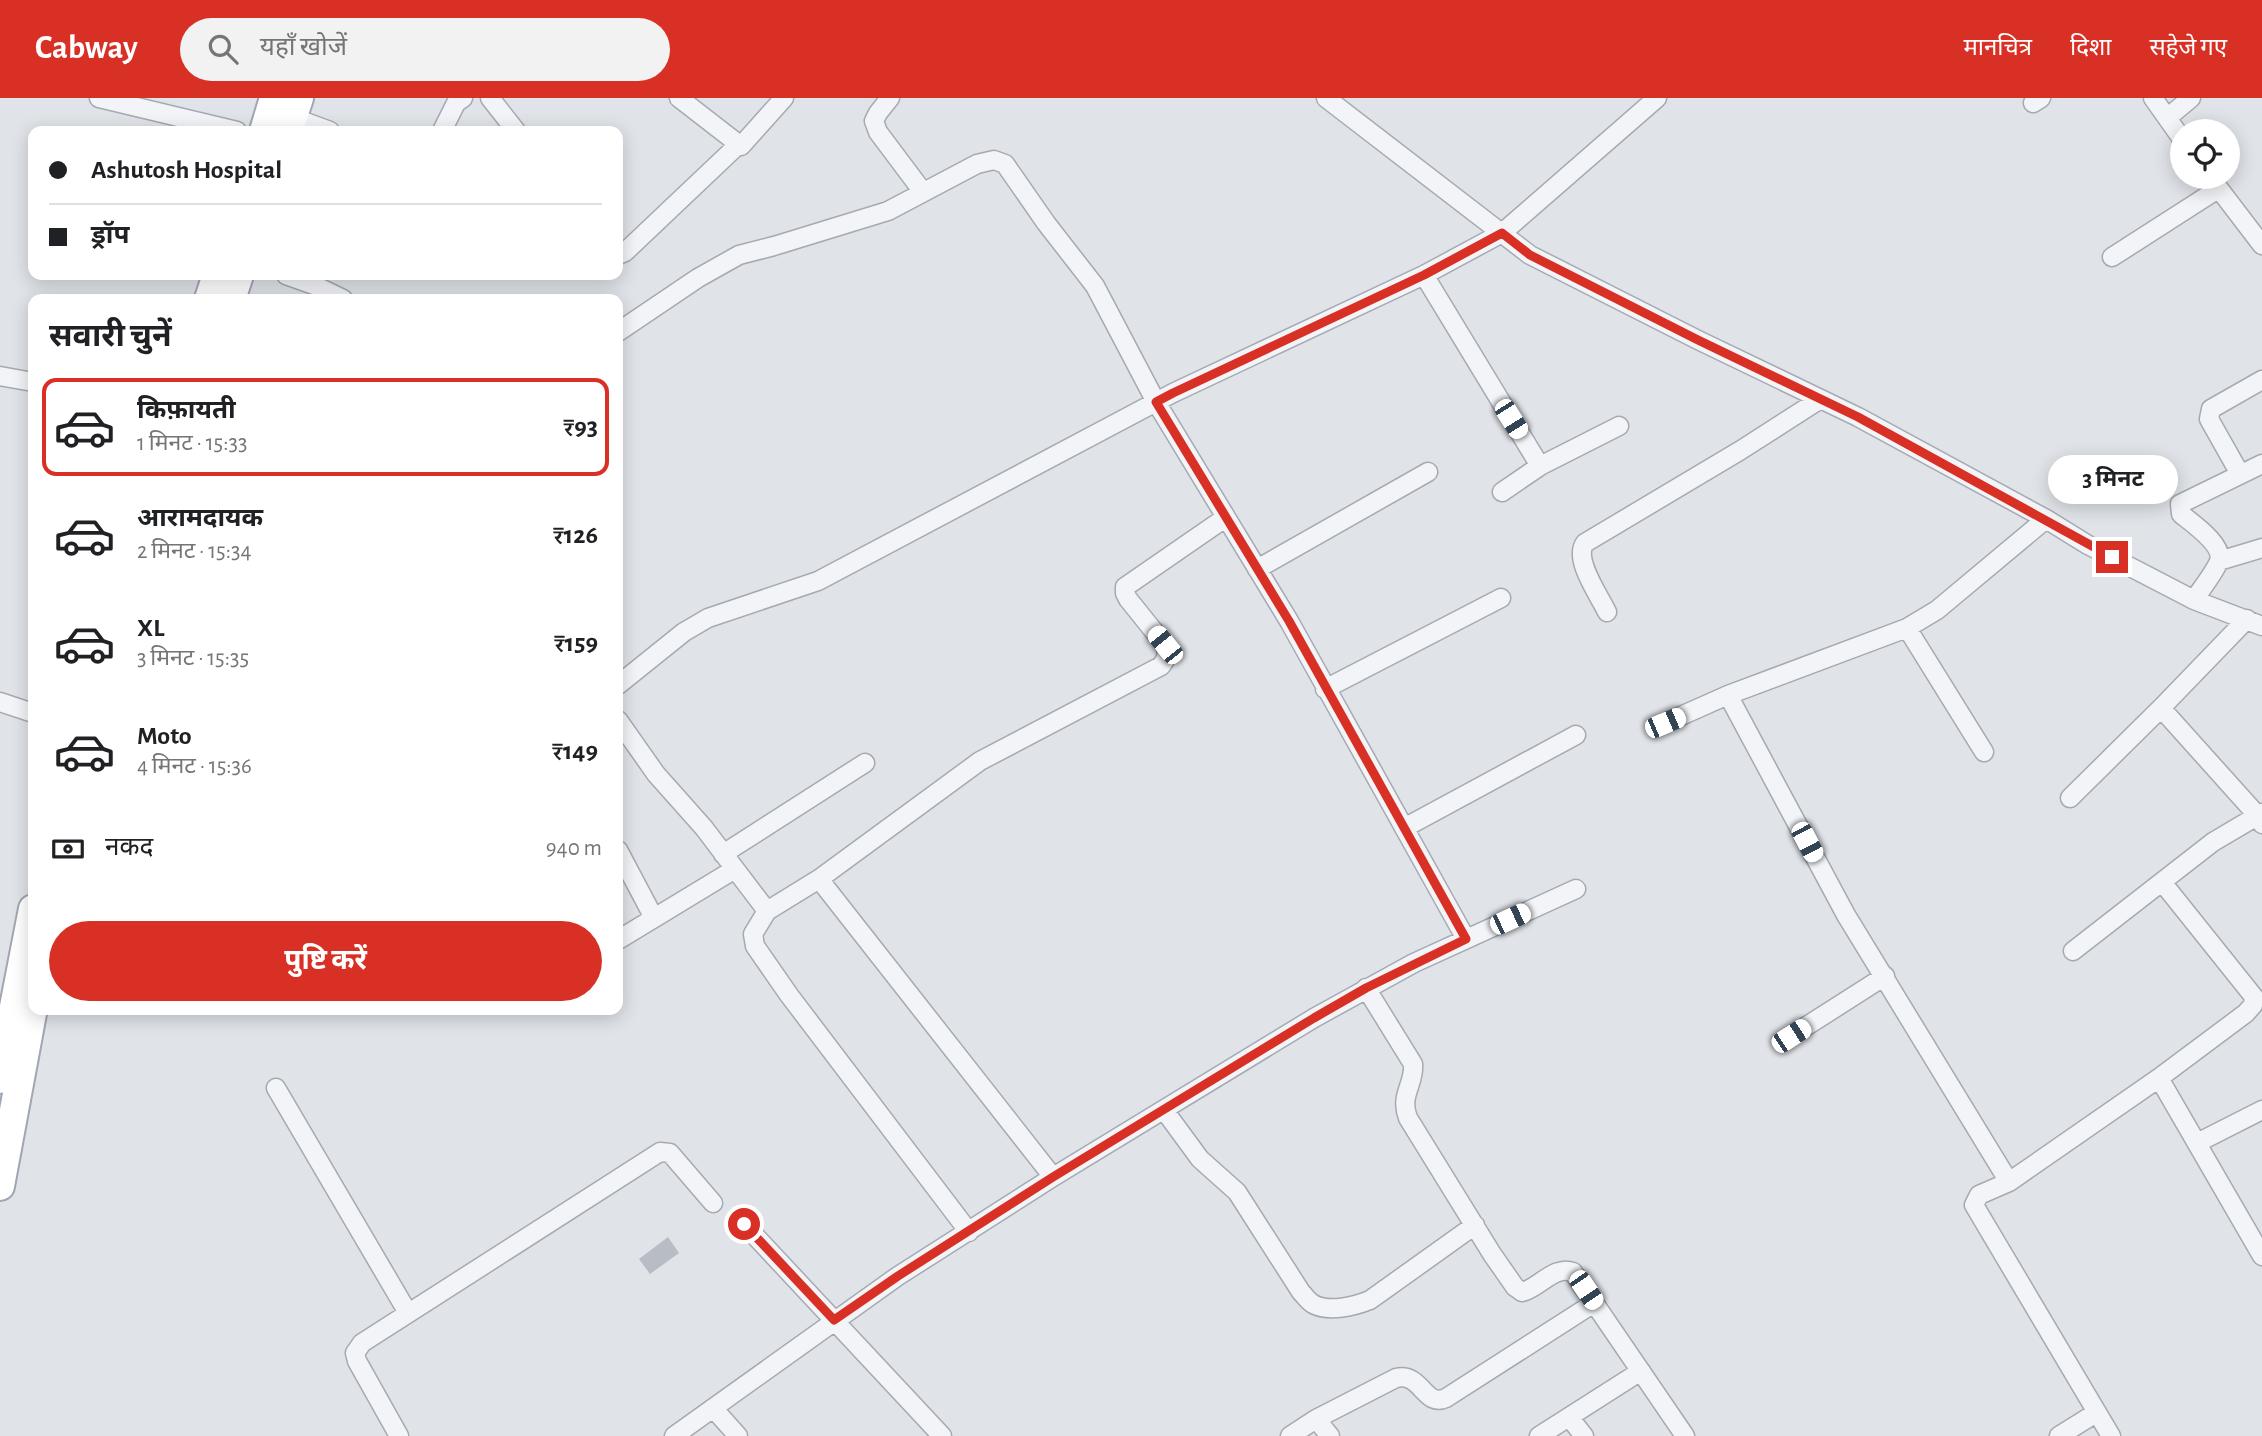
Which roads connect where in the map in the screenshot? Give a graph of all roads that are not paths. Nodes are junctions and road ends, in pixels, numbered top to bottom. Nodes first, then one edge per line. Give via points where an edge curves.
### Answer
1 (99, 98) edge
2 (463, 98) edge
3 (490, 98) edge
4 (678, 98) edge
5 (784, 98) edge
6 (890, 98) edge
7 (1326, 98) edge
8 (1657, 98) edge
9 (2153, 98) edge
10 (2192, 98) edge
11 (281, 114) edge
12 (2167, 118) junction
13 (2170, 122) edge
14 (216, 126) edge
15 (316, 126) edge
16 (444, 126) edge
17 (512, 126) edge
18 (739, 144) junction
19 (2206, 189) edge
20 (2220, 189) edge
21 (923, 192) junction
22 (2257, 225) edge
23 (1502, 233) junction
24 (2262, 245) edge
25 (623, 253) edge
26 (2112, 257) dead end
27 (1424, 275) junction
28 (300, 280) edge
29 (333, 294) edge
30 (623, 329) edge
31 (0, 376) edge
32 (2262, 380) edge
33 (28, 381) edge
34 (1819, 400) junction
35 (1156, 402) junction
36 (1619, 426) dead end
37 (2262, 464) edge
38 (1541, 466) junction
39 (1429, 472) dead end
40 (2240, 474) junction
41 (1502, 492) dead end
42 (1225, 518) junction
43 (2046, 519) junction
44 (2262, 548) edge
45 (2219, 561) junction
46 (1257, 569) junction
47 (1501, 598) dead end
48 (2194, 600) junction
49 (1607, 612) dead end
50 (2254, 622) edge
51 (1907, 628) junction
52 (623, 681) edge
53 (1325, 689) junction
54 (1728, 695) junction
55 (0, 702) edge
56 (2161, 708) junction
57 (28, 711) edge
58 (1665, 723) dead end
59 (623, 727) edge
60 (1576, 735) dead end
61 (1984, 752) dead end
62 (865, 763) dead end
63 (2070, 798) dead end
64 (2260, 818) edge
65 (1404, 828) junction
66 (723, 854) junction
67 (623, 859) edge
68 (735, 869) junction
69 (820, 878) junction
70 (2162, 882) junction
71 (1576, 889) dead end
72 (767, 911) junction
73 (654, 918) junction
74 (28, 935) edge
75 (623, 937) edge
76 (1466, 939) junction
77 (2073, 951) dead end
78 (1885, 976) junction
79 (1366, 988) junction
80 (32, 1015) edge
81 (1791, 1036) dead end
82 (2159, 1078) junction
83 (0, 1079) edge
84 (275, 1088) dead end
85 (1164, 1110) junction
86 (2262, 1110) edge
87 (2197, 1143) junction
88 (1053, 1177) junction
89 (2009, 1182) junction
90 (0, 1186) edge
91 (713, 1203) dead end
92 (744, 1224) dead end
93 (1475, 1225) junction
94 (969, 1232) junction
95 (2262, 1256) edge
96 (1594, 1303) junction
97 (408, 1313) junction
98 (834, 1320) junction
99 (1640, 1371) junction
100 (713, 1408) junction
101 (2096, 1413) junction
102 (1569, 1417) junction
103 (1316, 1419) junction
104 (399, 1436) edge
105 (674, 1436) edge
106 (738, 1436) edge
107 (942, 1436) edge
108 (1290, 1436) edge
109 (1330, 1436) edge
110 (1539, 1436) edge
111 (1584, 1436) edge
112 (1685, 1436) edge
113 (2059, 1436) edge
114 (2111, 1436) edge

1 - 14 street
2 - 16 street
3 - 17 street
4 - 18 street
5 - 18 street
6 - 21 street via 874,121
7 - 23 street
8 - 23 street
9 - 12 street
10 - 12 street
11 - 15 street
12 - 13 street
18 - 25 street
19 - 26 street
20 - 22 street
21 - 30 street via 888,211 739,255
21 - 35 street via 977,164 1004,163 1095,286
22 - 24 street
23 - 27 street
23 - 34 street via 1530,255
27 - 35 street
27 - 38 street
28 - 29 street
31 - 33 street
32 - 40 street via 2208,413
34 - 43 street
34 - 49 street via 1586,543 1581,561
35 - 42 street
35 - 52 street via 818,581 708,618
36 - 38 street
37 - 40 street
38 - 41 street
39 - 46 street
40 - 45 street via 2179,508 2216,545
42 - 46 street
42 - 69 street via 1125,587 1128,599 1165,645 1167,660 1161,666 980,761
43 - 48 street
43 - 51 street via 1937,610
44 - 45 street
45 - 48 street
46 - 53 street
47 - 53 street
48 - 50 street
50 - 56 street
51 - 54 street
51 - 61 street
53 - 65 street
54 - 58 street
54 - 78 street via 1846,915
55 - 57 street
56 - 63 street
56 - 64 street
59 - 66 street
60 - 65 street
62 - 66 street
64 - 70 street via 2213,842
65 - 76 street
66 - 68 street
67 - 73 street
68 - 72 street
68 - 73 street
69 - 72 street
69 - 88 street
70 - 77 street
70 - 82 street via 2253,997 2253,1005
71 - 76 street
72 - 94 street via 753,934 755,946
73 - 75 street
74 - 83 main road
76 - 79 street
78 - 81 street
78 - 89 street
79 - 85 street
79 - 93 street via 1413,1064 1404,1108 1408,1118
80 - 90 main road
82 - 87 street
82 - 89 street
84 - 97 street
85 - 88 street
85 - 93 street via 1200,1159 1237,1192 1301,1292 1322,1308 1356,1306 1370,1300
86 - 87 street
87 - 95 street
88 - 94 street
89 - 101 street via 1979,1195 1974,1205
91 - 97 street via 670,1153 660,1152
92 - 98 street
93 - 96 street via 1522,1292 1566,1270 1573,1272
94 - 98 street
96 - 99 street
96 - 103 street via 1440,1401 1405,1376
97 - 104 street via 362,1343 355,1353
98 - 100 street
98 - 107 street
99 - 102 street
99 - 112 street
100 - 105 street
100 - 106 street
101 - 113 street
101 - 114 street
102 - 110 street
102 - 111 street
103 - 108 street
103 - 109 street

